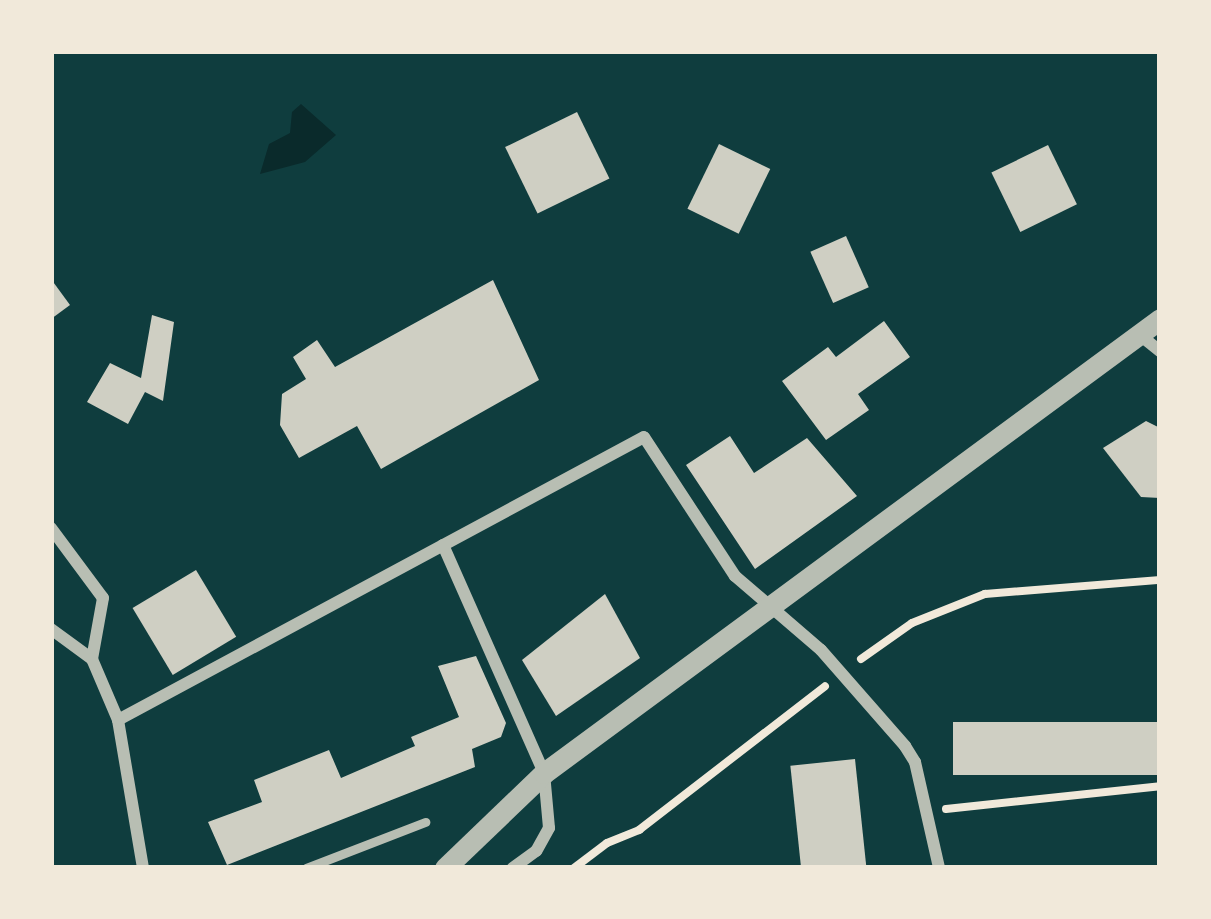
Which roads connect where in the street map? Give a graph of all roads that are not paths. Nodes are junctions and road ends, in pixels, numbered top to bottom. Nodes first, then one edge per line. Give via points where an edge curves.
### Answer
1 (1160, 319) edge
2 (1140, 334) junction
3 (1160, 351) edge
4 (51, 528) edge
5 (443, 545) junction
6 (769, 606) junction
7 (51, 629) edge
8 (92, 659) junction
9 (118, 719) junction
10 (544, 773) junction
11 (425, 822) dead end
12 (143, 868) edge
13 (306, 868) edge
14 (445, 868) edge
15 (513, 868) edge
16 (939, 868) edge

1 - 2 street
2 - 3 street
2 - 6 street
4 - 8 street via 103,598
5 - 6 street via 644,436 734,576
5 - 9 street
5 - 10 street
6 - 10 street
6 - 16 street via 841,673 915,763
7 - 8 street
8 - 9 street
9 - 12 street
10 - 14 street
10 - 15 street via 549,827 536,851
11 - 13 lane

